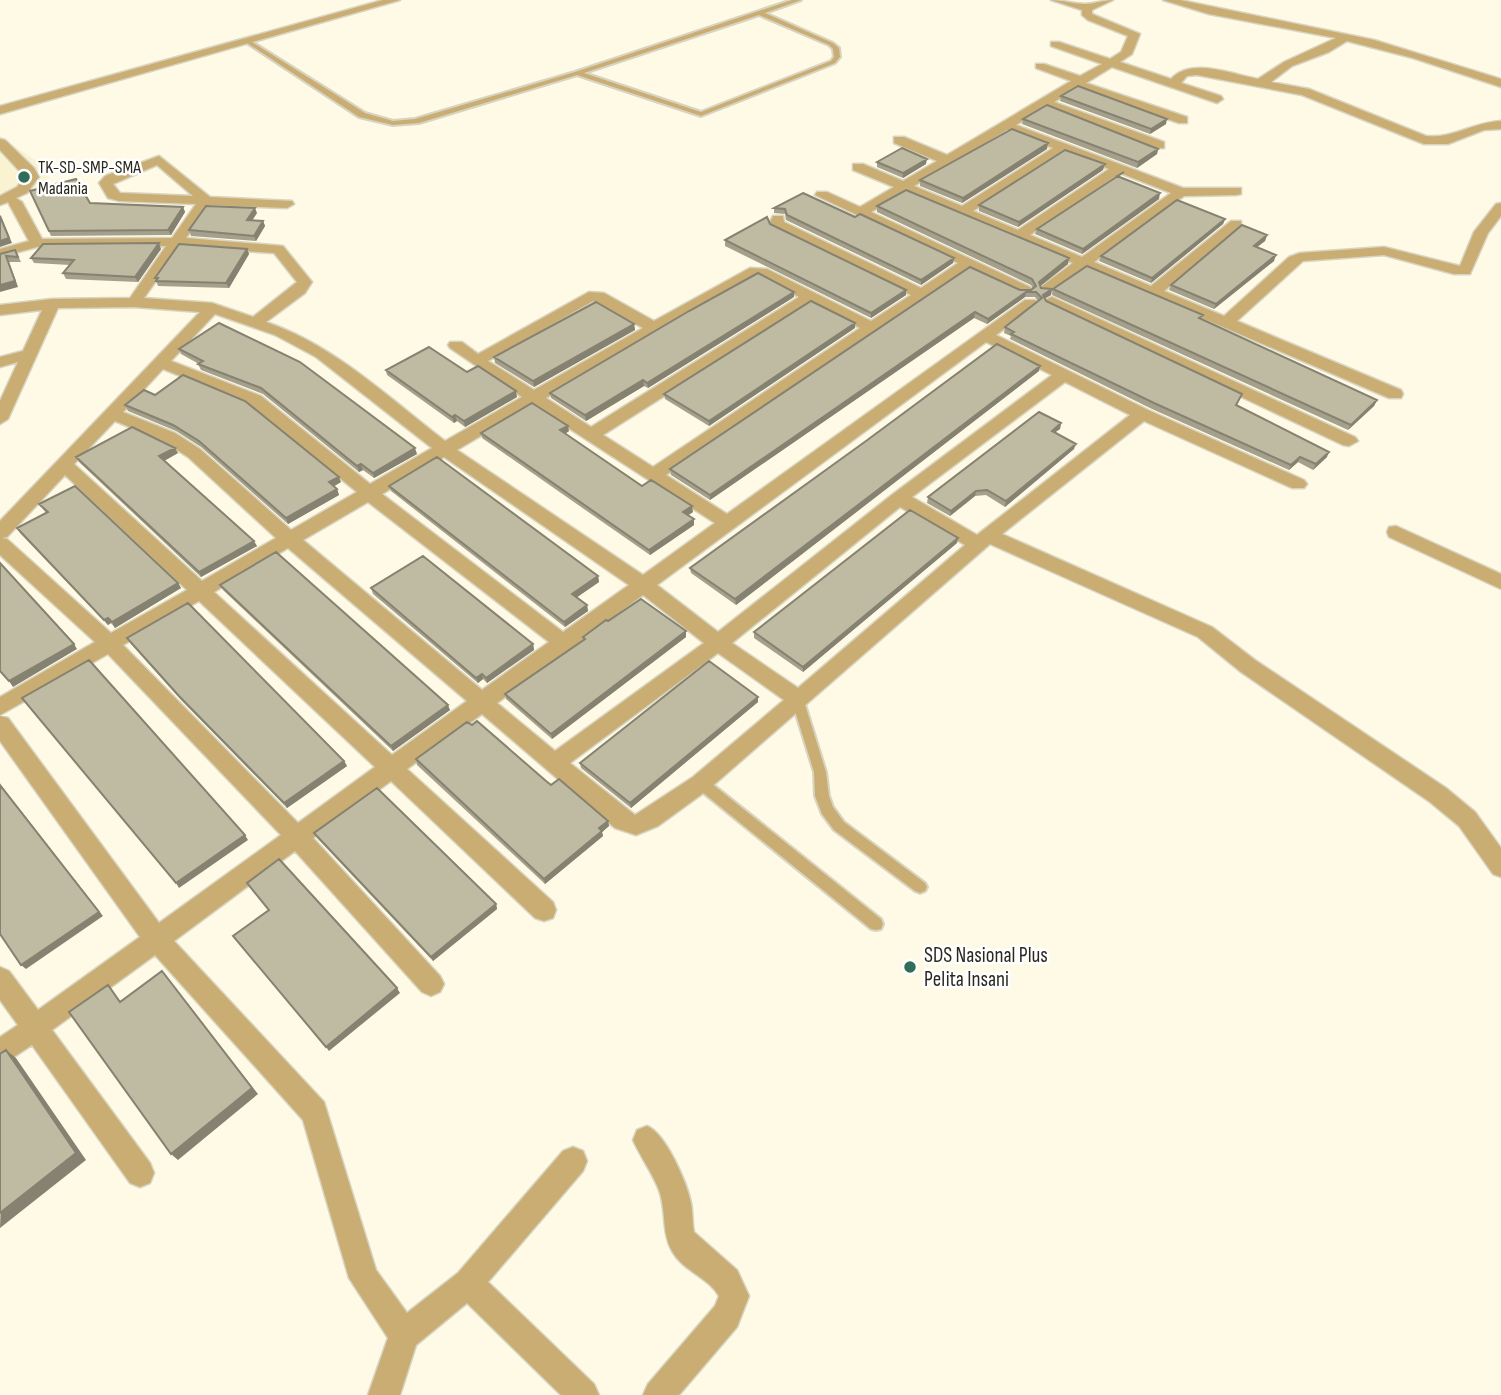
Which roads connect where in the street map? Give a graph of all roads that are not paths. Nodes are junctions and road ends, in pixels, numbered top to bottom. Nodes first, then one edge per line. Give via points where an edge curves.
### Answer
1 (395, 0) edge
2 (799, 0) edge
3 (1056, 0) edge
4 (1108, 0) edge
5 (1168, 0) edge
6 (1204, 0) edge
7 (1087, 8) junction
8 (1193, 8) junction
9 (758, 12) junction
10 (1345, 37) junction
11 (247, 41) junction
12 (1055, 44) dead end
13 (1111, 62) junction
14 (1040, 66) dead end
15 (578, 73) junction
16 (1078, 81) junction
17 (1259, 83) junction
18 (1501, 83) edge
19 (1173, 84) junction
20 (1217, 99) dead end
21 (1043, 102) junction
22 (0, 110) edge
23 (1183, 120) dead end
24 (1005, 125) junction
25 (1501, 125) edge
26 (899, 140) dead end
27 (0, 143) edge
28 (1159, 145) dead end
29 (1063, 147) junction
30 (946, 160) junction
31 (858, 167) dead end
32 (1119, 168) junction
33 (903, 186) junction
34 (1236, 191) dead end
35 (1181, 192) junction
36 (822, 195) dead end
37 (206, 200) junction
38 (0, 201) edge
39 (15, 202) dead end
40 (287, 204) dead end
41 (1501, 207) edge
42 (963, 211) junction
43 (861, 212) junction
44 (778, 219) dead end
45 (1236, 224) dead end
46 (1020, 235) junction
47 (176, 242) junction
48 (37, 243) junction
49 (0, 253) edge
50 (1085, 262) junction
51 (968, 263) junction
52 (1154, 291) junction
53 (921, 295) junction
54 (811, 296) junction
55 (1050, 296) junction
56 (1028, 297) junction
57 (134, 302) junction
58 (52, 303) junction
59 (212, 308) junction
60 (0, 310) edge
61 (256, 321) junction
62 (1227, 322) junction
63 (653, 327) junction
64 (872, 328) junction
65 (986, 336) junction
66 (456, 345) dead end
67 (27, 355) junction
68 (478, 361) junction
69 (0, 362) edge
70 (163, 363) junction
71 (1063, 375) junction
72 (1395, 394) dead end
73 (532, 398) junction
74 (114, 414) junction
75 (1142, 414) junction
76 (0, 419) edge
77 (591, 435) junction
78 (1349, 441) dead end
79 (443, 447) junction
80 (65, 465) junction
81 (653, 475) junction
82 (1298, 484) dead end
83 (368, 492) junction
84 (899, 498) junction
85 (728, 523) junction
86 (0, 532) edge
87 (1396, 532) dead end
88 (288, 538) junction
89 (983, 540) junction
90 (0, 544) edge
91 (1501, 582) edge
92 (642, 584) junction
93 (201, 589) junction
94 (109, 643) junction
95 (564, 643) junction
96 (718, 643) junction
97 (797, 698) junction
98 (482, 702) junction
99 (0, 706) edge
100 (0, 724) edge
101 (554, 763) junction
102 (392, 768) junction
103 (701, 783) junction
104 (297, 837) junction
105 (1501, 867) edge
106 (920, 887) dead end
107 (544, 910) dead end
108 (876, 925) dead end
109 (155, 938) junction
110 (0, 979) edge
111 (431, 984) dead end
112 (34, 1028) junction
113 (0, 1053) edge
114 (646, 1140) dead end
115 (573, 1161) dead end
116 (140, 1173) dead end
117 (468, 1283) junction
118 (404, 1335) junction
119 (384, 1395) edge
120 (583, 1395) edge
121 (659, 1395) edge

1 - 11 street
2 - 9 lane
3 - 7 street
4 - 7 street
5 - 8 street
6 - 8 street
7 - 13 street via 1092,18 1134,34 1126,54
8 - 10 street
9 - 15 lane
9 - 15 lane via 831,44 837,57 701,114
10 - 17 street
10 - 18 street
11 - 15 lane via 362,115 393,123 439,116
11 - 22 street
12 - 13 street
13 - 16 street
13 - 19 street
14 - 16 street
16 - 21 street
16 - 23 street
17 - 19 street via 1197,71 1183,73
17 - 25 street via 1305,92 1439,142 1451,142 1484,125
19 - 20 street
21 - 24 street
21 - 28 street
24 - 29 street
24 - 30 street
26 - 30 street
27 - 38 street via 32,177 22,190
29 - 32 street
29 - 42 street
30 - 33 street
31 - 33 street
32 - 35 street
32 - 46 street
33 - 42 street
33 - 43 street
34 - 35 street
35 - 50 street
36 - 43 street
37 - 37 street via 159,160 106,183 115,196
37 - 40 street
37 - 47 street
39 - 48 street
41 - 62 street via 1481,232 1465,271 1384,251 1300,257
42 - 46 street
43 - 51 street
44 - 53 street via 776,224
45 - 52 street
46 - 50 street
47 - 48 street
47 - 57 street
47 - 61 street via 282,251 305,282
48 - 49 street
50 - 52 street
50 - 55 street
51 - 53 street
51 - 56 street
52 - 62 street
53 - 64 street
54 - 63 street via 762,272 750,272
54 - 64 street
54 - 77 street
55 - 56 street via 1035,287
55 - 78 street
56 - 65 street
57 - 58 street
57 - 59 street
58 - 60 street
58 - 67 street
59 - 61 street
59 - 70 street
61 - 79 street via 322,354
62 - 72 street
63 - 68 street via 599,296 589,297
63 - 73 street
64 - 81 street
65 - 71 street
65 - 85 street
66 - 68 street
67 - 69 street
67 - 76 street
68 - 73 street
70 - 74 street
70 - 83 street via 255,400
71 - 75 street
71 - 84 street
73 - 77 street
73 - 79 street
74 - 80 street
74 - 88 street via 182,444
75 - 82 street
75 - 89 street
77 - 81 street
79 - 83 street
79 - 92 street
80 - 86 street
80 - 93 street
81 - 85 street
83 - 88 street
83 - 95 street
84 - 89 street
84 - 96 street
85 - 92 street
87 - 91 street
88 - 93 street
88 - 98 street
89 - 97 street
89 - 105 street via 1205,632 1438,795 1467,819
90 - 94 street
92 - 95 street
92 - 96 street
93 - 94 street
93 - 102 street
94 - 99 street
94 - 104 street
95 - 98 street
96 - 97 street
96 - 101 street
97 - 103 street
97 - 106 lane via 827,810 839,826
98 - 101 street
98 - 102 street
100 - 109 street
101 - 103 street via 629,825 643,823
102 - 104 street
102 - 107 street
103 - 108 lane
104 - 109 street
104 - 111 street
109 - 112 street
109 - 118 street via 314,1112 364,1278
110 - 112 street
112 - 113 street
112 - 116 street
114 - 121 street via 677,1204 676,1226 685,1245 726,1279 734,1296 726,1316
115 - 117 street
117 - 118 street
117 - 120 street
118 - 119 street

